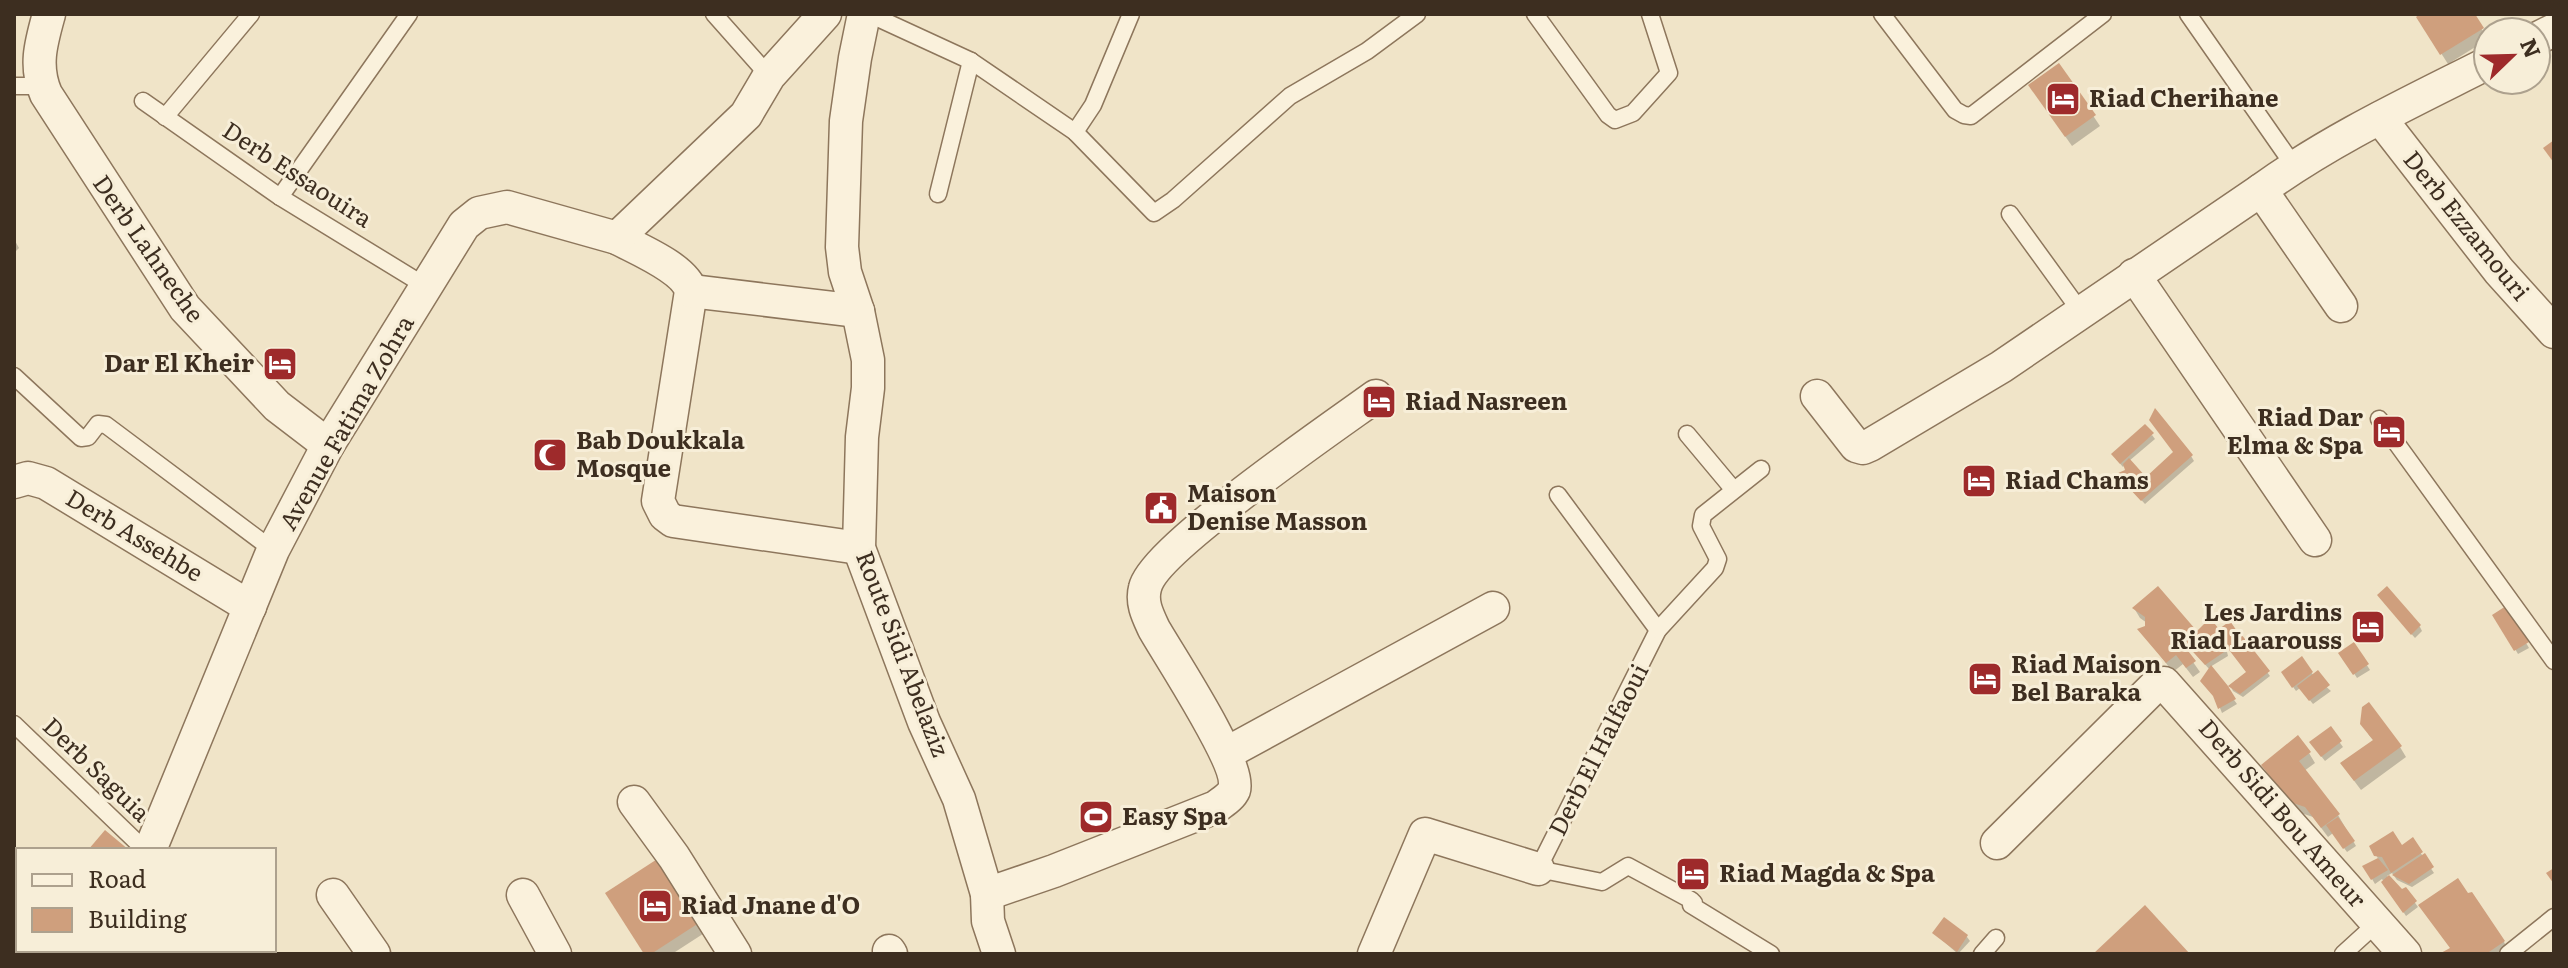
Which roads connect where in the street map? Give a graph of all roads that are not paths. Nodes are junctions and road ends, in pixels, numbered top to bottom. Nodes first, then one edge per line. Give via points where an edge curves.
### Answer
1 (49, 14) edge
2 (251, 14) edge
3 (409, 14) edge
4 (714, 14) edge
5 (825, 14) edge
6 (867, 14) edge
7 (1131, 14) edge
8 (1417, 14) edge
9 (1535, 14) edge
10 (1650, 14) edge
11 (1882, 14) edge
12 (2103, 14) edge
13 (2188, 14) edge
14 (971, 61) junction
15 (2472, 71) edge
16 (769, 76) junction
17 (28, 86) edge
18 (143, 101) dead end
19 (165, 117) junction
20 (2380, 118) junction
21 (1075, 132) junction
22 (2294, 166) junction
23 (2261, 190) junction
24 (938, 194) dead end
25 (280, 197) junction
26 (2010, 214) dead end
27 (617, 238) junction
28 (2134, 275) junction
29 (427, 287) junction
30 (691, 291) junction
31 (2341, 306) dead end
32 (858, 311) junction
33 (2081, 312) junction
34 (2554, 332) edge
35 (14, 376) edge
36 (1376, 396) dead end
37 (1817, 396) dead end
38 (2379, 419) dead end
39 (1687, 434) dead end
40 (328, 445) junction
41 (1761, 469) dead end
42 (14, 482) edge
43 (1733, 489) junction
44 (1558, 495) dead end
45 (2315, 540) dead end
46 (859, 548) junction
47 (273, 550) junction
48 (250, 607) junction
49 (1493, 608) dead end
50 (1658, 630) junction
51 (2554, 661) edge
52 (14, 724) edge
53 (1227, 753) junction
54 (634, 802) dead end
55 (1997, 843) dead end
56 (145, 848) edge
57 (148, 848) edge
58 (1538, 869) junction
59 (987, 894) junction
60 (333, 895) dead end
61 (523, 895) dead end
62 (2554, 917) edge
63 (2377, 923) junction
64 (1996, 938) dead end
65 (374, 954) edge
66 (555, 954) edge
67 (735, 954) edge
68 (999, 954) edge
69 (1374, 954) edge
70 (1771, 954) edge
71 (1982, 954) edge
72 (2343, 954) edge
73 (2405, 954) edge
74 (2508, 954) edge

1 - 17 street, Derb Lahneche
2 - 19 lane
3 - 25 lane
4 - 16 lane
5 - 16 street
6 - 14 lane
6 - 32 street, Route Sidi Abelaziz via 846,121 842,247
7 - 21 lane via 1093,105
8 - 21 lane via 1290,96 1154,213
9 - 10 lane via 1615,120 1633,113 1669,73
11 - 12 lane via 1955,110 1971,116
13 - 22 lane
14 - 21 lane
14 - 24 lane
15 - 20 street
16 - 27 street via 746,115
17 - 40 street, Derb Lahneche via 185,308 277,406
18 - 19 lane, Derb Essaouira
19 - 25 lane, Derb Essaouira
20 - 22 street
20 - 34 street, Derb Ezzamouri via 2499,271
22 - 23 street
23 - 28 street
23 - 31 street
25 - 29 lane, Derb Essaouira
26 - 33 lane
27 - 29 street, Avenue Fatima Zohra via 507,207 479,213 464,225
27 - 30 street via 677,272
28 - 33 street
28 - 45 street
29 - 40 street, Avenue Fatima Zohra
30 - 32 street
30 - 46 street via 658,501 661,509 673,521
32 - 46 street, Route Sidi Abelaziz via 868,360
33 - 37 street via 2001,367 1863,448 1848,438
35 - 47 lane via 81,438 98,424 106,425
36 - 53 street via 1166,556 1144,589 1154,629
38 - 51 lane
39 - 43 lane
40 - 47 street, Avenue Fatima Zohra
41 - 43 lane, Derb El Halfaoui
42 - 48 street, Derb Assehbe via 28,478 46,483
43 - 50 lane, Derb El Halfaoui via 1701,519 1717,553 1715,568
44 - 50 lane
46 - 59 street, Route Sidi Abelaziz via 924,722 959,799
47 - 48 street, Avenue Fatima Zohra
48 - 57 street, Avenue Fatima Zohra
49 - 53 street
50 - 58 lane, Derb El Halfaoui
52 - 56 lane, Derb Saguia
53 - 59 street via 1234,792 1216,807
54 - 67 street
55 - 63 street, Derb Sidi Bou Ameur via 2155,686 2164,683
58 - 69 street, Derb El Halfaoui via 1425,834
58 - 70 lane, Derb El Halfaoui via 1602,882 1628,866 1691,900 1691,905
59 - 68 street, Route Sidi Abelaziz via 988,921
60 - 65 street
61 - 66 street
62 - 74 lane
63 - 72 lane
63 - 73 street, Derb Sidi Bou Ameur
64 - 71 lane

